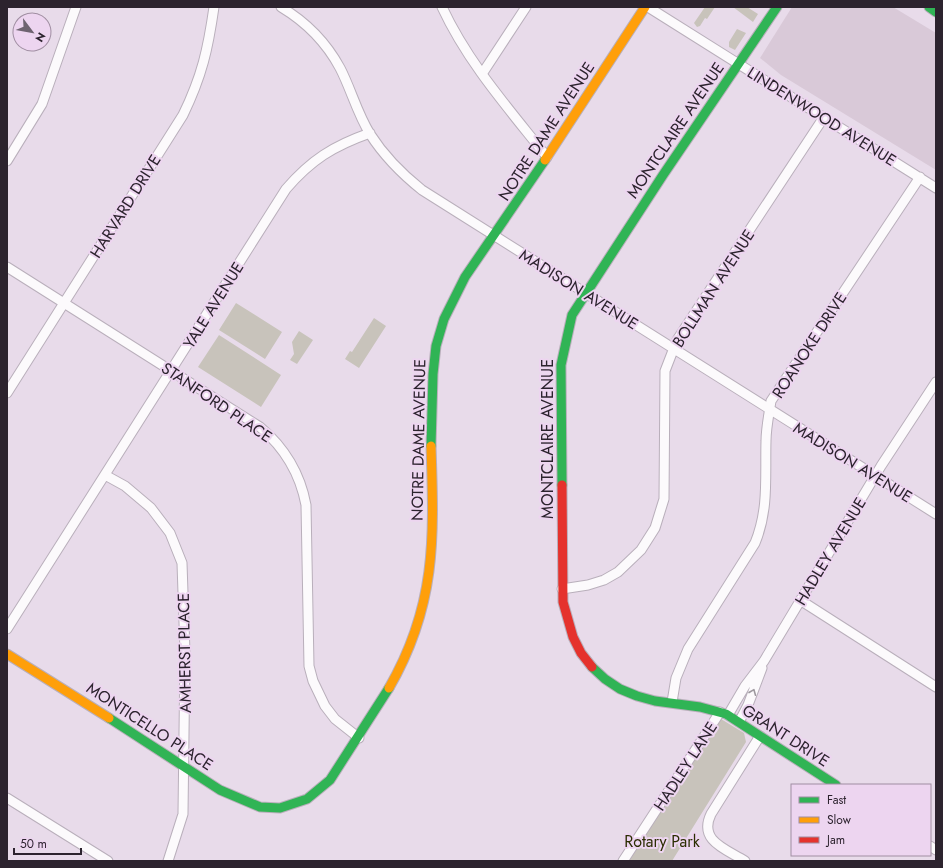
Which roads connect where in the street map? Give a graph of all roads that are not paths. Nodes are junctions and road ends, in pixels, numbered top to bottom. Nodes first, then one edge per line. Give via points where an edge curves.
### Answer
1 (76, 7) edge
2 (214, 7) edge
3 (281, 7) edge
4 (442, 7) edge
5 (526, 7) edge
6 (647, 7) edge
7 (777, 7) edge
8 (928, 7) edge
9 (936, 12) edge
10 (738, 63) junction
11 (482, 74) junction
12 (824, 117) junction
13 (370, 133) junction
14 (547, 157) junction
15 (7, 161) edge
16 (920, 178) junction
17 (936, 188) edge
18 (494, 235) junction
19 (7, 267) edge
20 (585, 293) junction
21 (64, 303) junction
22 (673, 349) junction
23 (170, 371) junction
24 (936, 382) edge
25 (7, 393) edge
26 (770, 410) junction
27 (105, 475) junction
28 (876, 476) junction
29 (936, 514) edge
30 (562, 589) junction
31 (800, 600) junction
32 (7, 629) edge
33 (7, 654) edge
34 (764, 661) junction
35 (936, 687) edge
36 (672, 702) junction
37 (724, 714) junction
38 (739, 722) junction
39 (760, 736) junction
40 (358, 738) junction
41 (185, 767) junction
42 (834, 784) edge
43 (7, 798) edge
44 (282, 808) joint
45 (108, 861) edge
46 (168, 861) edge
47 (623, 861) edge
48 (745, 861) edge

1 - 15 street via 42,104
2 - 21 street, HARVARD DRIVE via 208,50 202,71 183,115
3 - 13 street, MADISON AVENUE via 304,23 330,52
4 - 11 street via 461,43
5 - 11 street
6 - 10 street, LINDENWOOD AVENUE
6 - 14 street, NOTRE DAME AVENUE
7 - 10 street, MONTCLAIRE AVENUE
8 - 9 street
10 - 12 street, LINDENWOOD AVENUE
10 - 20 street, MONTCLAIRE AVENUE
11 - 14 street
12 - 16 street, LINDENWOOD AVENUE
12 - 22 street, BOLLMAN AVENUE
13 - 18 street, MADISON AVENUE via 407,178
13 - 23 street, YALE AVENUE via 328,151 313,161 286,189
14 - 18 street, NOTRE DAME AVENUE
16 - 17 street, LINDENWOOD AVENUE
16 - 26 street, ROANOKE DRIVE via 774,397
18 - 20 street, MADISON AVENUE
18 - 40 street, NOTRE DAME AVENUE via 470,269 444,318 434,360 431,405 431,548 426,596 420,620 402,665
19 - 21 street, STANFORD PLACE
20 - 22 street, MADISON AVENUE
20 - 30 street, MONTCLAIRE AVENUE via 572,315 561,365
21 - 23 street, STANFORD PLACE
21 - 25 street, HARVARD DRIVE
22 - 26 street, MADISON AVENUE
22 - 30 street, BOLLMAN AVENUE via 664,378 664,499 655,528 642,550 618,572 588,585
23 - 27 street, YALE AVENUE
23 - 40 street, STANFORD PLACE via 260,427 280,446 297,473 306,506 309,666 325,706 335,719
24 - 28 street, HADLEY AVENUE
26 - 28 street, MADISON AVENUE
26 - 36 street, ROANOKE DRIVE via 766,442 766,500 760,530 688,649 676,678
27 - 32 street, YALE AVENUE
27 - 41 street, AMHERST PLACE via 125,486 151,508 170,532 182,564
28 - 29 street, MADISON AVENUE
28 - 31 street, HADLEY AVENUE
30 - 36 street, MONTCLAIRE AVENUE via 568,627 580,653 590,666 626,692 648,700
31 - 34 street, HADLEY AVENUE
31 - 35 street
33 - 41 street, MONTICELLO PLACE
34 - 37 street, HADLEY AVENUE
38 -> 34 street, HADLEY AVENUE via 758,681
36 - 37 street, MONTCLAIRE AVENUE
37 - 38 street, GRANT DRIVE
37 - 47 street, HADLEY LANE
38 - 39 street, GRANT DRIVE
39 - 42 street, GRANT DRIVE
39 - 48 street via 711,814 707,828 713,840
40 - 44 street, NOTRE DAME AVENUE via 320,791 303,802
41 - 44 street, MONTICELLO PLACE via 247,803
41 - 46 street, AMHERST PLACE via 183,814
43 - 45 street

